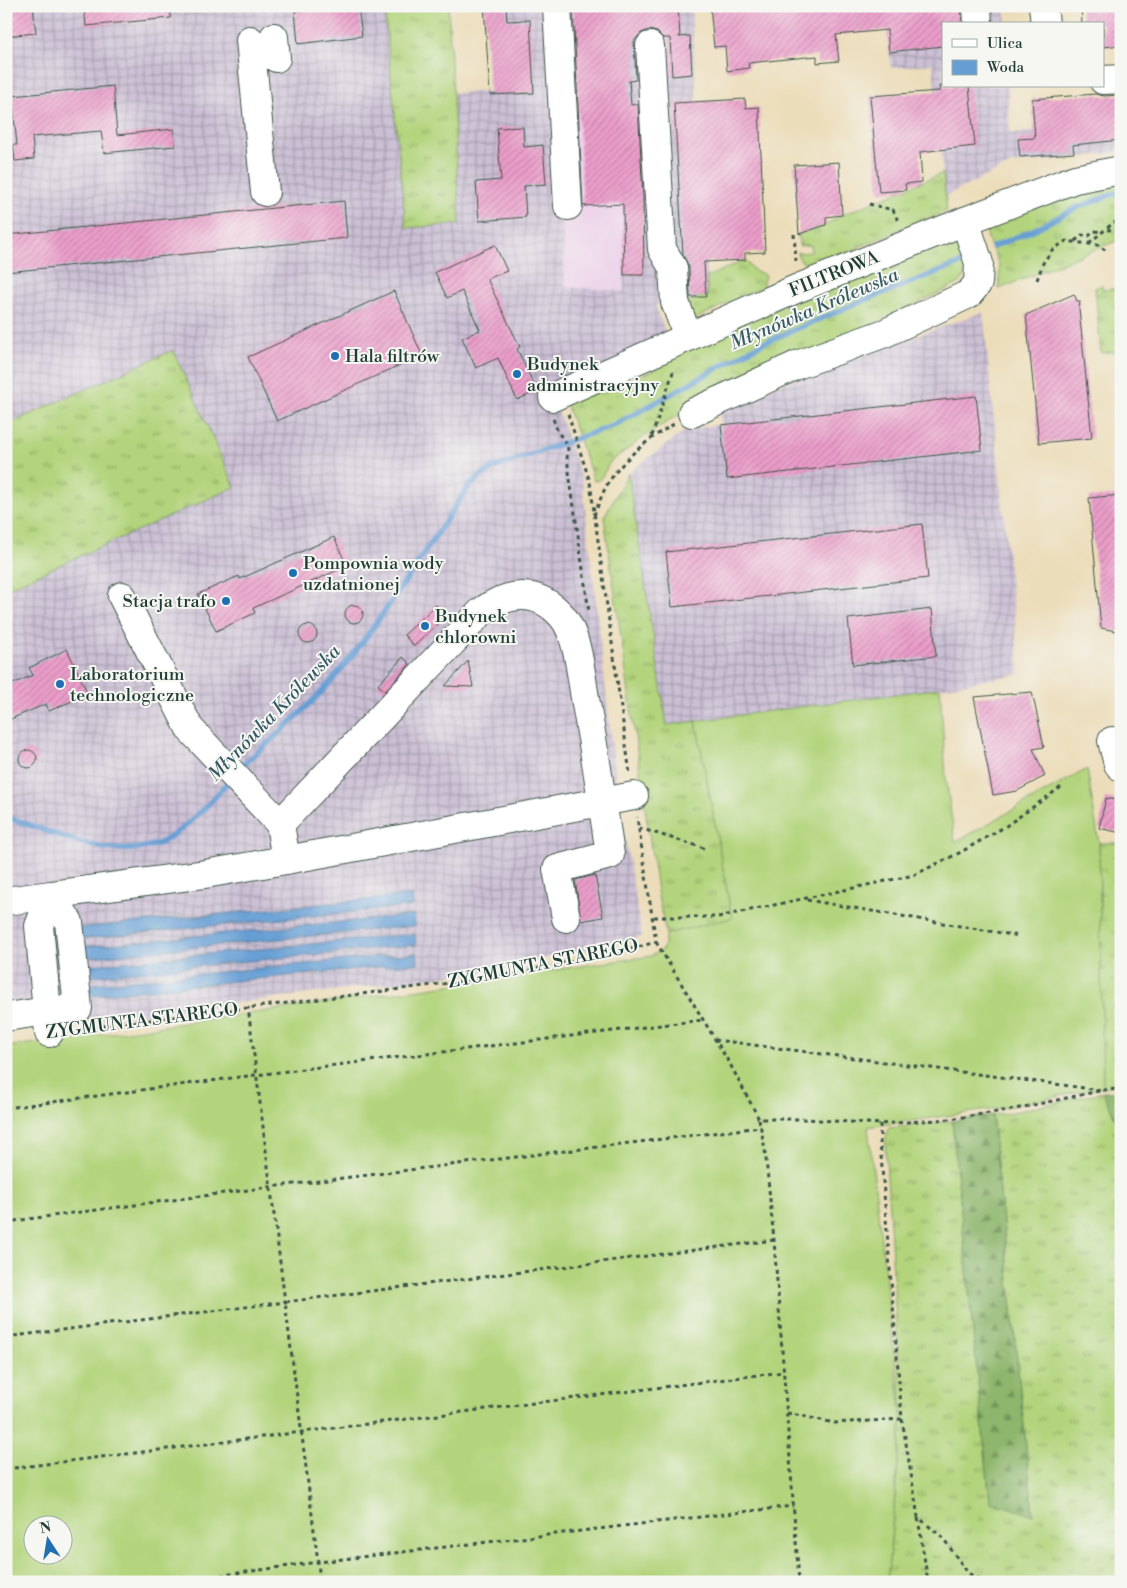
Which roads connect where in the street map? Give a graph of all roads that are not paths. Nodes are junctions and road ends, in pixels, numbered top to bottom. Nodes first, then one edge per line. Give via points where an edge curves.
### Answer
1 (557, 6) edge
2 (977, 6) edge
3 (1043, 6) edge
4 (978, 22) edge
5 (1044, 22) edge
6 (266, 45) dead end
7 (650, 46) dead end
8 (1121, 79) edge
9 (1104, 80) edge
10 (1121, 170) edge
11 (265, 192) dead end
12 (568, 206) dead end
13 (965, 221) junction
14 (681, 340) junction
15 (553, 397) dead end
16 (692, 413) road end
17 (122, 596) dead end
18 (1112, 741) dead end
19 (1121, 767) edge
20 (634, 796) road end
21 (603, 801) junction
22 (280, 824) junction
23 (286, 860) junction
24 (51, 895) junction
25 (6, 901) edge
26 (566, 918) dead end
27 (6, 1017) edge

1 - 12 street
2 - 4 street
3 - 5 street
6 - 11 street
7 - 14 street via 662,249 673,268
8 - 9 street
10 - 13 street, FILTROWA via 1075,179
13 - 14 street, FILTROWA via 796,289
13 - 16 street via 979,263 978,283 969,294 885,333 797,365
14 - 15 street, FILTROWA
17 - 22 street via 190,729
18 - 19 street
20 - 21 street
21 - 22 street via 571,632 563,617 550,606 536,598 521,595 493,602 481,612
21 - 23 street
21 - 26 street via 610,855 557,868
22 - 23 street
23 - 24 street
24 - 25 street
24 - 27 street via 70,922 78,1008 48,1022

